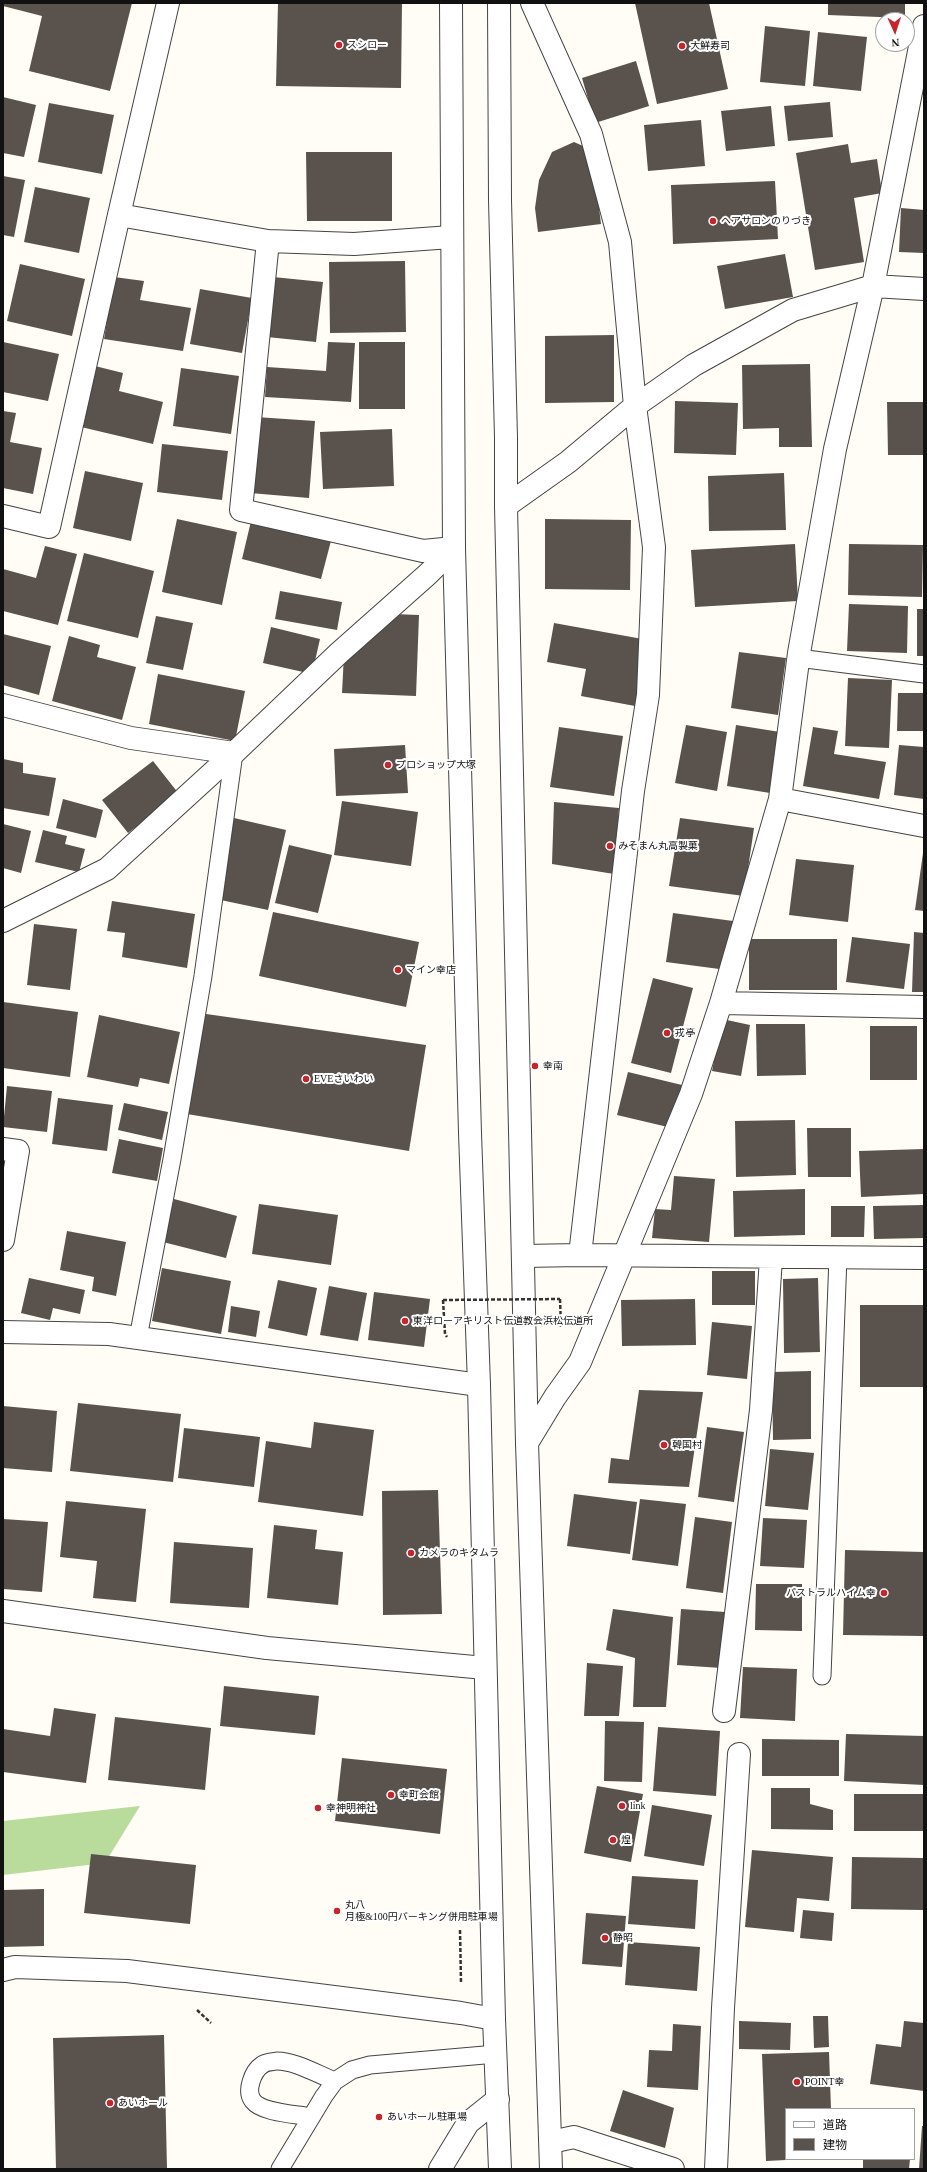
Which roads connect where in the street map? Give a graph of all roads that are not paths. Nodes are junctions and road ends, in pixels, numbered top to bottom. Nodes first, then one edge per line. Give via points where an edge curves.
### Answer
1 (168, 3) edge
2 (451, 3) edge
3 (499, 3) edge
4 (532, 3) edge
5 (924, 26) edge
6 (119, 216) junction
7 (451, 237) junction
8 (268, 241) junction
9 (872, 286) junction
10 (924, 289) edge
11 (635, 406) junction
12 (506, 506) junction
13 (3, 516) edge
14 (454, 548) junction
15 (798, 658) junction
16 (924, 674) edge
17 (3, 705) edge
18 (234, 754) junction
19 (780, 799) junction
20 (924, 826) edge
21 (3, 921) edge
22 (721, 1003) junction
23 (924, 1007) edge
24 (3, 1149) edge
25 (3, 1240) edge
26 (580, 1255) junction
27 (523, 1256) junction
28 (624, 1256) junction
29 (838, 1257) junction
30 (771, 1258) junction
31 (924, 1258) edge
32 (3, 1332) edge
33 (138, 1338) junction
34 (479, 1385) junction
35 (527, 1443) junction
36 (3, 1611) edge
37 (486, 1668) junction
38 (822, 1676) dead end
39 (724, 1711) dead end
40 (739, 1754) dead end
41 (3, 1970) edge
42 (494, 2019) junction
43 (496, 2054) junction
44 (335, 2081) junction
45 (498, 2098) junction
46 (311, 2117) junction
47 (551, 2142) junction
48 (280, 2169) edge
49 (440, 2169) edge
50 (500, 2169) edge
51 (551, 2169) edge
52 (673, 2169) edge
53 (716, 2169) edge

1 - 6 street
2 - 7 street
3 - 12 street
4 - 11 street via 591,134 620,242
5 - 9 street
6 - 8 street
6 - 13 street via 49,527
7 - 8 street via 354,244
7 - 14 street
8 - 14 street via 241,510 423,551
9 - 10 street
9 - 11 street via 793,310 694,365
9 - 15 street via 836,449
11 - 12 street via 568,462
11 - 26 street via 654,548 648,695 633,791
12 - 27 street
14 - 18 street
14 - 34 street
15 - 16 lane
15 - 19 street
17 - 18 street via 131,738
18 - 21 street via 106,869
18 - 33 lane via 200,991
19 - 20 street
19 - 22 street
22 - 23 street
22 - 28 street via 691,1094
24 - 25 street via 18,1151
26 - 27 street
26 - 28 street
27 - 35 street
28 - 30 street
28 - 35 street via 580,1362
29 - 30 street
29 - 31 street
29 - 38 lane
30 - 39 street via 760,1410
32 - 33 street via 109,1334
33 - 34 street
34 - 37 street
35 - 47 street
36 - 37 street via 267,1648
37 - 42 street
40 - 53 street
41 - 42 street via 15,1967 127,1971
42 - 43 street
43 - 44 lane via 370,2065 352,2070
43 - 45 street
44 - 46 lane
44 - 46 lane via 291,2063 277,2061 263,2064 255,2072 249,2090 253,2100 266,2109
45 - 49 street via 468,2123
45 - 50 street
46 - 48 lane
47 - 51 street
47 - 52 street via 574,2136

